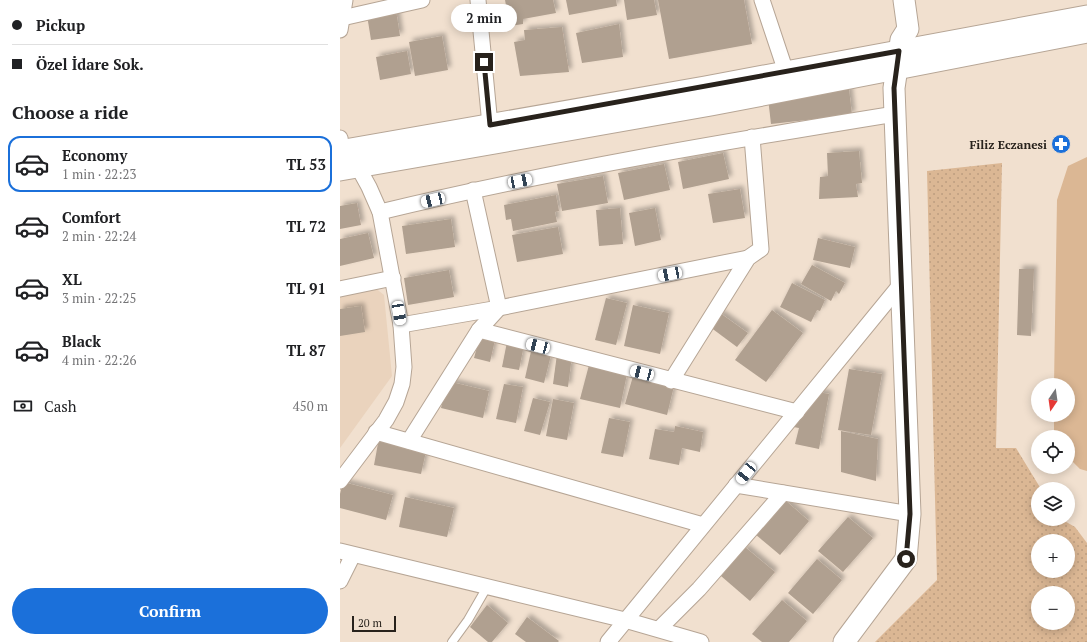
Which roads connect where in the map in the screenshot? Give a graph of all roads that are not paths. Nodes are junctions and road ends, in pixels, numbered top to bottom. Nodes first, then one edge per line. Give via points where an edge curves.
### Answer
1 (345, 0) edge
2 (422, 0) edge
3 (478, 0) edge
4 (762, 0) edge
5 (890, 0) edge
6 (904, 0) edge
7 (1087, 16) edge
8 (341, 24) edge
9 (1087, 32) edge
10 (899, 53) junction
11 (786, 72) junction
12 (895, 114) junction
13 (490, 125) junction
14 (752, 137) junction
15 (344, 155) edge
16 (473, 190) junction
17 (380, 212) junction
18 (748, 258) junction
19 (392, 278) junction
20 (901, 284) junction
21 (340, 290) edge
22 (499, 308) junction
23 (401, 325) junction
24 (479, 330) junction
25 (671, 381) junction
26 (797, 412) junction
27 (376, 432) junction
28 (409, 441) junction
29 (340, 481) edge
30 (736, 485) junction
31 (783, 493) junction
32 (910, 514) junction
33 (703, 525) junction
34 (346, 553) edge
35 (340, 580) edge
36 (486, 587) junction
37 (625, 620) junction
38 (659, 629) junction
39 (452, 642) edge
40 (608, 642) edge
41 (701, 642) edge
42 (844, 642) edge

1 - 8 street
2 - 8 street
3 - 13 street
4 - 11 street
5 - 10 main road
6 - 10 main road via 908,30
7 - 10 main road
9 - 10 main road
10 - 11 main road
10 - 12 main road via 894,88
10 - 15 main road via 711,105
11 - 13 main road
12 - 14 street
12 - 20 main road
13 - 15 main road
14 - 16 street
14 - 18 street via 761,249
15 - 17 street via 370,187
16 - 17 street
16 - 22 street
17 - 19 street
18 - 22 street
18 - 25 street
19 - 21 street
19 - 23 street
20 - 26 street
20 - 32 main road
22 - 23 street
22 - 24 street
23 - 27 street via 404,367 402,384 396,402
24 - 25 street
24 - 28 street
25 - 26 street
26 - 30 street
27 - 28 street
27 - 29 street
28 - 33 street
30 - 31 street
30 - 33 street
31 - 32 street
31 - 38 street via 699,589
32 - 42 main road via 906,559
33 - 37 street
34 - 35 street
34 - 36 street
36 - 37 street
36 - 39 lane via 468,620
37 - 38 street
37 - 40 street
38 - 41 street

